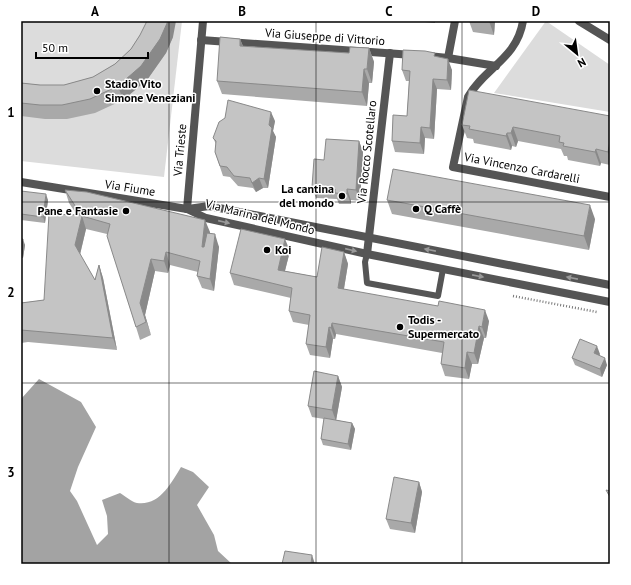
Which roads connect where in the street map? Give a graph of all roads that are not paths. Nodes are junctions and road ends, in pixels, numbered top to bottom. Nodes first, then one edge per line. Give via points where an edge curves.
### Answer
1 (203, 21) edge
2 (455, 21) edge
3 (523, 21) edge
4 (579, 21) edge
5 (201, 40) junction
6 (610, 40) edge
7 (390, 53) junction
8 (448, 58) junction
9 (496, 66) junction
10 (21, 182) edge
11 (610, 197) edge
12 (187, 209) junction
13 (370, 238) junction
14 (367, 254) junction
15 (443, 269) junction
16 (610, 285) edge
17 (610, 299) edge

1 - 5 street, Via Trieste
2 - 8 street
3 - 9 street, Via Vincenzo Cardarelli via 516,42
4 - 6 street
5 - 7 street, Via Giuseppe di Vittorio
5 - 12 street, Via Trieste
7 - 8 street, Via Giuseppe di Vittorio
7 - 13 street, Via Rocco Scotellaro
8 - 9 street, Via Giuseppe di Vittorio
9 - 11 street, Via Vincenzo Cardarelli via 474,87 453,167
10 - 12 street, Via Fiume
12 - 13 street, Via Marina del Mondo via 209,206
12 -> 14 street, Via Marina del Mondo via 206,218
13 - 14 street, Via Rocco Scotellaro
16 -> 13 street, Via Marina del Mondo
14 - 15 street, Via Marina del Mondo
14 - 15 lane via 367,283 438,296
15 -> 17 street, Via Marina del Mondo

